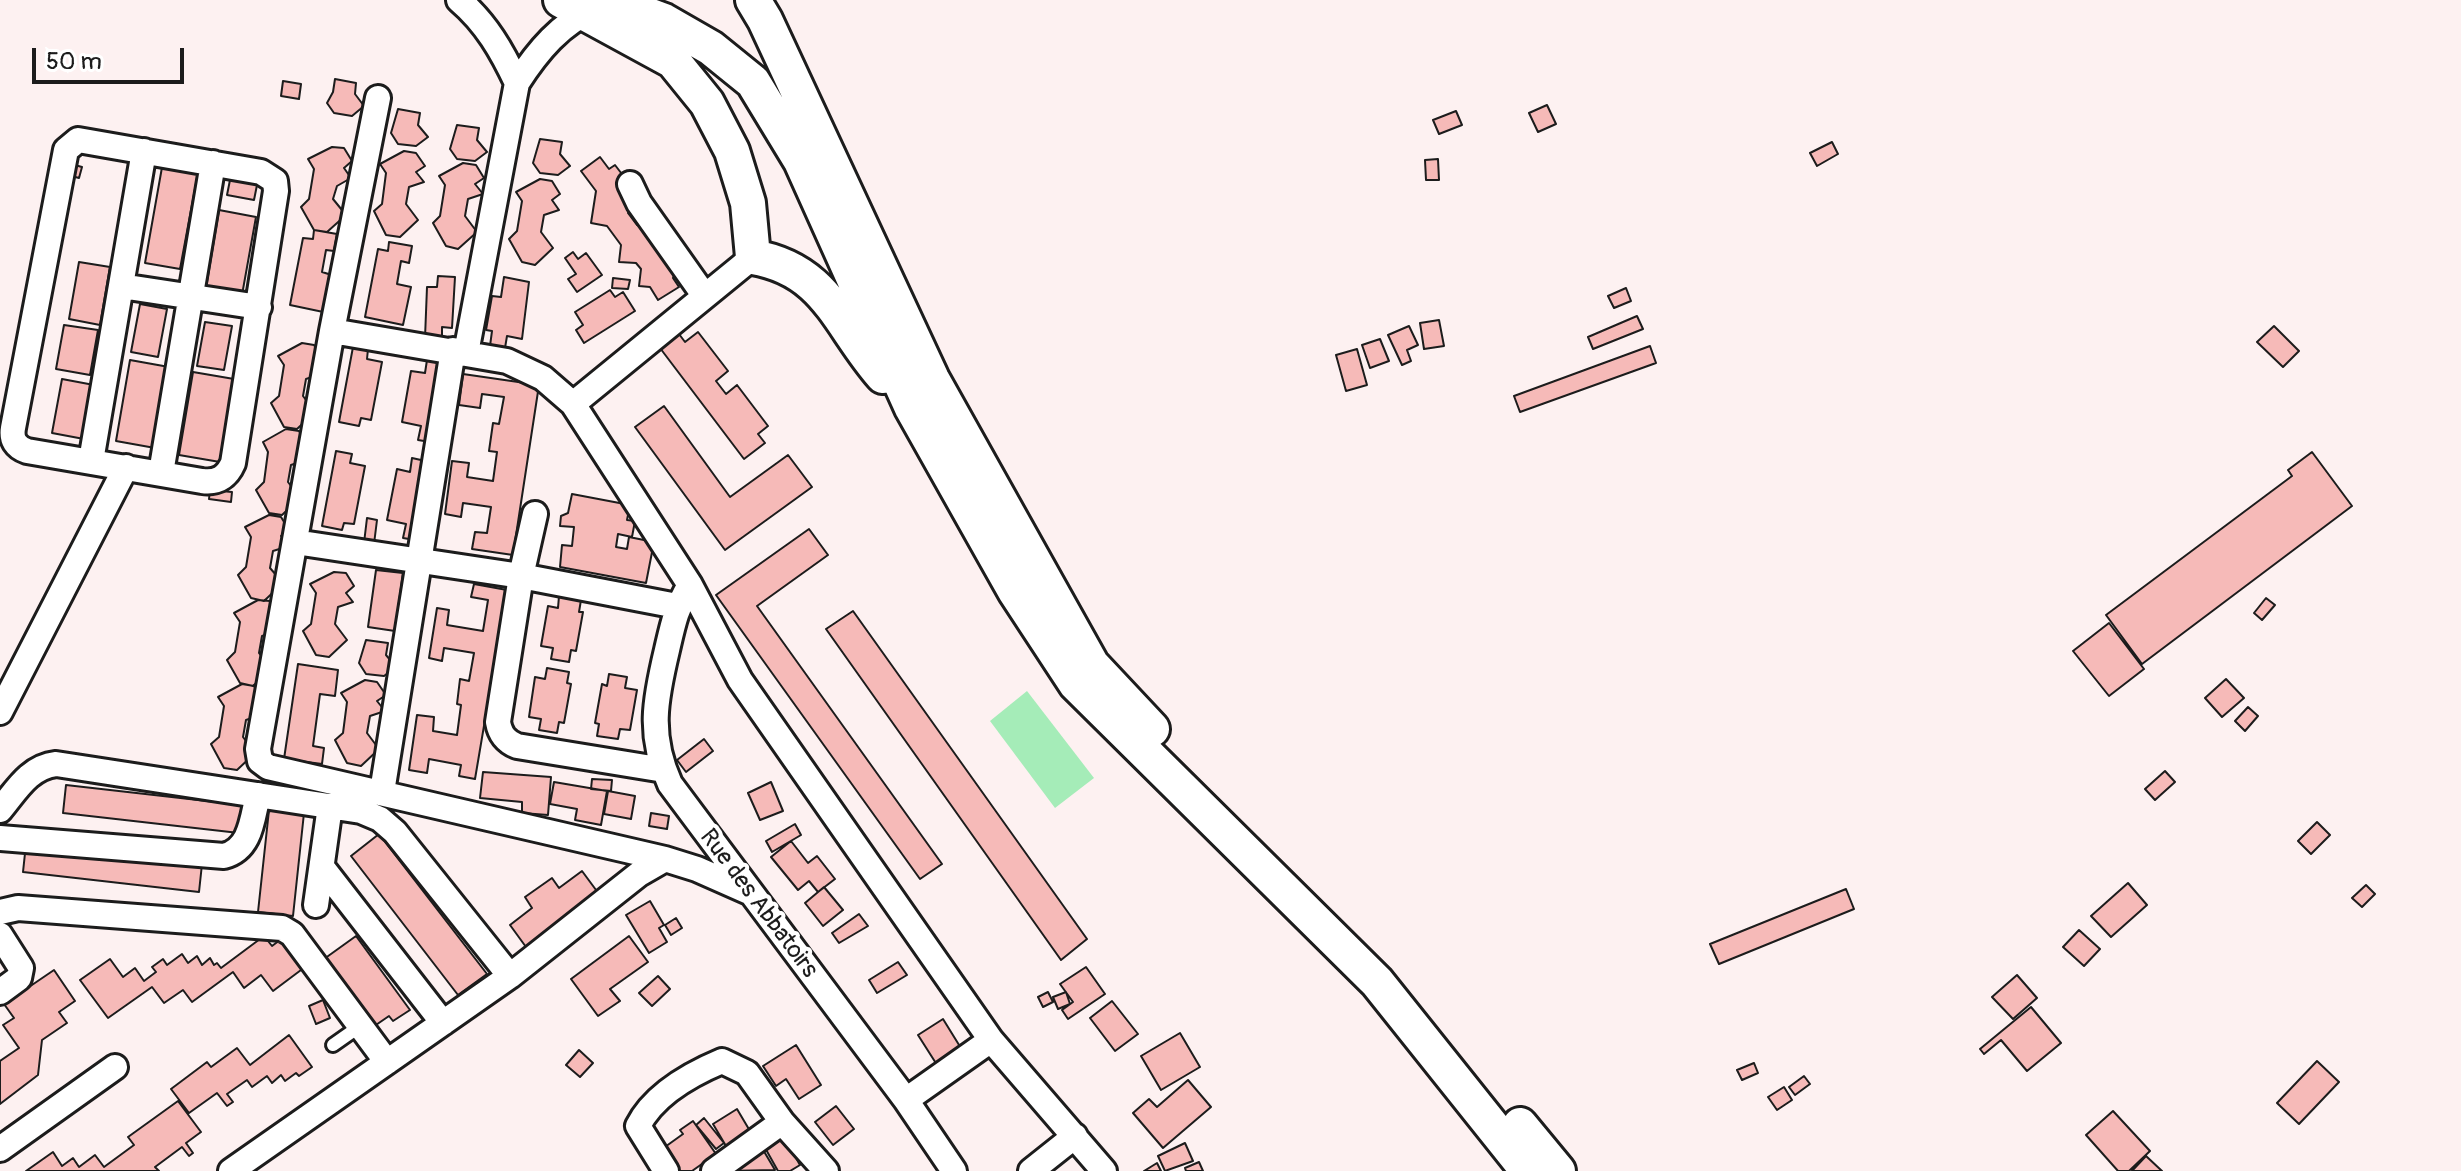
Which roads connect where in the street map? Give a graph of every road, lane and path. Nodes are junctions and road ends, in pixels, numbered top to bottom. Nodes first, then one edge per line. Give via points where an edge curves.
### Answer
1 (459, 0) edge
2 (588, 4) edge
3 (766, 7) edge
4 (517, 83) junction
5 (378, 98) dead end
6 (144, 151) junction
7 (213, 163) junction
8 (630, 184) dead end
9 (753, 257) junction
10 (121, 286) junction
11 (704, 295) junction
12 (191, 297) junction
13 (259, 307) junction
14 (332, 331) junction
15 (460, 351) junction
16 (573, 404) junction
17 (912, 408) junction
18 (91, 461) junction
19 (126, 467) junction
20 (161, 473) junction
21 (535, 514) dead end
22 (295, 542) junction
23 (418, 561) junction
24 (521, 576) junction
25 (690, 585) junction
26 (677, 606) junction
27 (0, 712) edge
28 (664, 770) junction
29 (382, 792) junction
30 (258, 795) junction
31 (330, 806) junction
32 (0, 810) edge
33 (704, 832) junction
34 (0, 838) edge
35 (665, 859) junction
36 (322, 867) junction
37 (697, 869) junction
38 (749, 892) junction
39 (316, 905) dead end
40 (0, 912) edge
41 (0, 935) edge
42 (510, 976) junction
43 (0, 992) edge
44 (443, 1023) junction
45 (360, 1026) junction
46 (991, 1040) junction
47 (333, 1045) dead end
48 (387, 1062) junction
49 (115, 1067) dead end
50 (906, 1100) junction
51 (782, 1122) junction
52 (1075, 1136) junction
53 (0, 1149) edge
54 (231, 1171) edge
55 (666, 1171) edge
56 (714, 1171) edge
57 (826, 1171) edge
58 (954, 1171) edge
59 (1031, 1171) edge
60 (1104, 1171) edge
61 (1528, 1171) edge
62 (1558, 1171) edge

1 - 4 street via 499,46
2 - 4 street via 535,56
2 - 9 street via 673,61 707,103 732,151 748,203
2 - 17 street via 664,21 711,48 753,82 801,161
3 - 62 street via 932,379 1092,665 1387,966
4 - 15 street
5 - 14 street
6 - 7 street
6 - 10 street
6 - 18 street via 84,140 66,150 13,428 21,449
7 - 12 street
7 - 13 street via 267,173 276,186
8 - 11 street
9 - 11 street
9 - 17 street via 793,268 810,281
10 - 12 street
10 - 18 street
11 - 16 street
12 - 13 street
12 - 20 street
13 - 20 street via 230,471 210,482
14 - 15 street
14 - 22 street
15 - 16 street via 525,368
15 - 23 street
16 - 25 street
17 - 61 street via 1015,591 1076,684 1377,982
18 - 19 street
19 - 20 street
19 - 27 street
21 - 24 street
22 - 23 street
22 - 29 street via 260,761
23 - 24 street
23 - 29 street
24 - 26 street
24 - 28 street via 498,722 504,737 517,746
25 - 26 street, Rue des Abbatoirs
25 - 46 street via 740,680
26 - 28 street, Rue des Abbatoirs via 655,707
28 - 33 street, Rue des Abbatoirs
29 - 35 street
30 - 31 street
30 - 32 street via 56,764 29,774
30 - 34 street via 244,845 224,856
31 - 36 street
31 - 42 street via 361,811 388,825
33 - 37 street
33 - 38 street, Rue des Abbatoirs
35 - 37 street
35 - 42 street
36 - 39 street
36 - 44 street
37 - 38 street
38 - 50 street, Rue des Abbatoirs
40 - 45 street via 18,908 276,926 292,934
41 - 43 street via 21,968 19,978
42 - 44 street
44 - 48 street
45 - 47 lane
45 - 48 street
46 - 50 street
46 - 52 street
48 - 54 street
49 - 53 street
50 - 58 street, Rue des Abbatoirs
51 - 55 street via 747,1073 722,1061 694,1073 646,1109 638,1126
51 - 56 street
51 - 57 street
52 - 59 street
52 - 60 street

